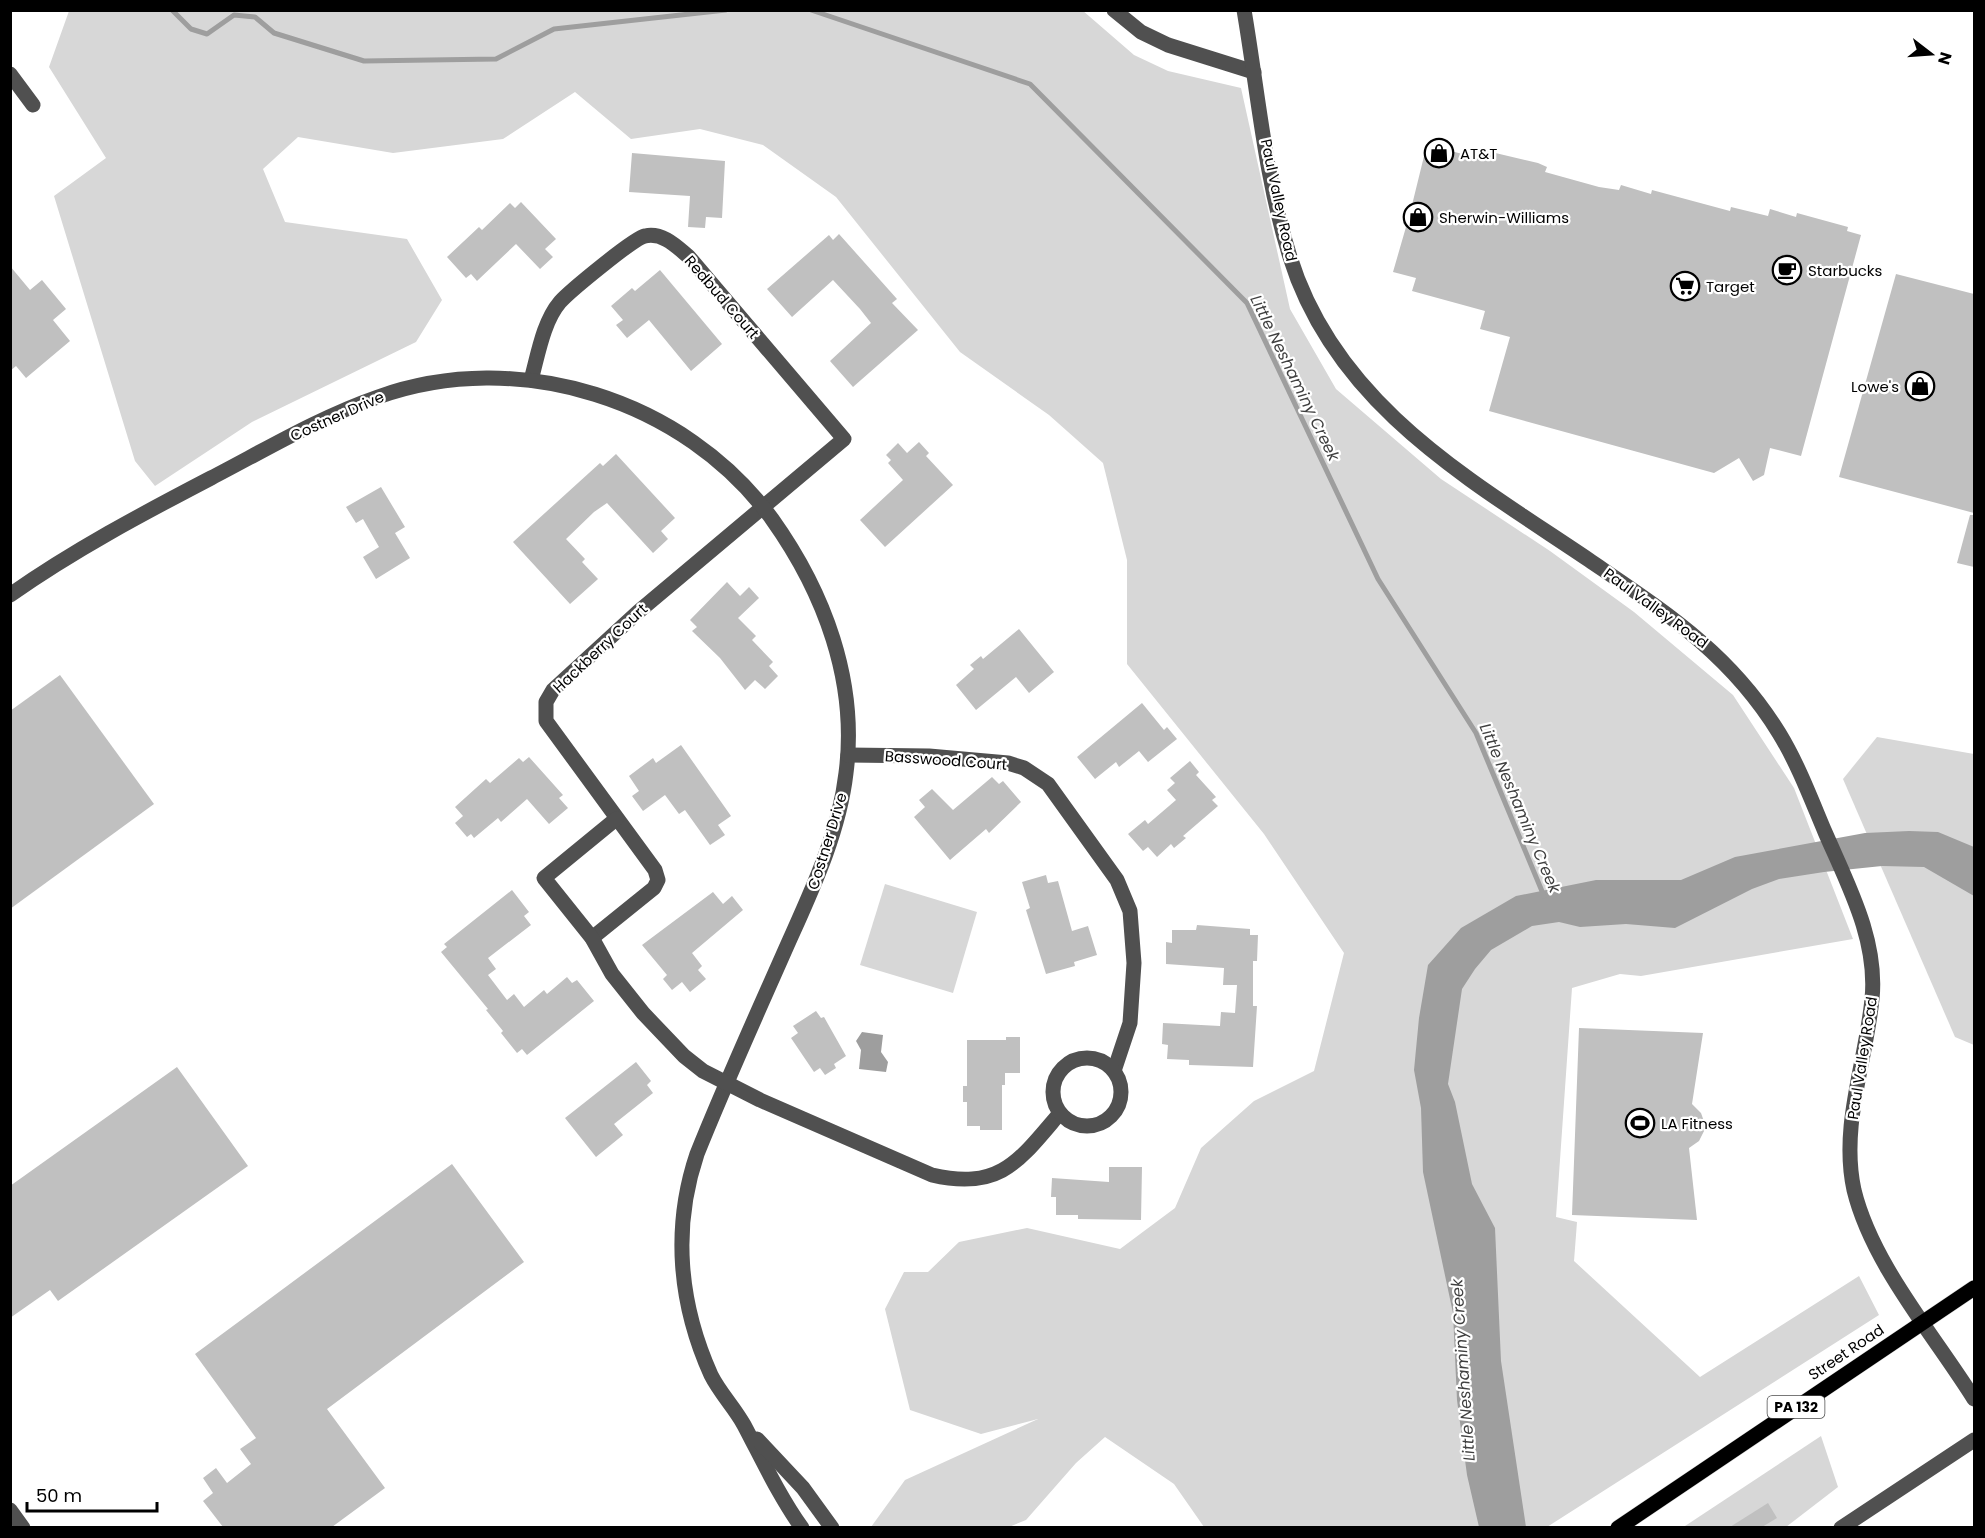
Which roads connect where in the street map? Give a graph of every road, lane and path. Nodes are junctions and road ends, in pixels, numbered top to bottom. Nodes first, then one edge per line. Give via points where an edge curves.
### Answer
1 (1114, 10) edge
2 (1244, 10) edge
3 (1254, 72) junction
4 (10, 75) edge
5 (33, 105) dead end
6 (531, 380) junction
7 (762, 506) junction
8 (10, 595) edge
9 (848, 755) junction
10 (616, 819) junction
11 (592, 938) junction
12 (1114, 1071) junction
13 (727, 1083) junction
14 (1060, 1113) junction
15 (1974, 1288) edge
16 (1923, 1322) junction
17 (1974, 1400) edge
18 (743, 1423) junction
19 (1974, 1440) edge
20 (10, 1510) edge
21 (23, 1527) edge
22 (802, 1527) edge
23 (832, 1527) edge
24 (1618, 1527) edge
25 (1841, 1527) edge

1 - 3 street via 1141,32 1168,45
2 - 3 street, Paul Valley Road
3 - 16 street, Paul Valley Road via 1290,260 1322,332 1364,389 1405,430 1460,472 1711,648 1778,732 1860,913 1868,944 1873,994 1850,1148 1854,1190 1885,1266
4 - 5 street
6 - 7 street, Costner Drive via 601,395 657,419 706,452
6 - 7 street, Redbud Court via 548,324 560,302 644,236 670,241 689,257 844,439
6 - 8 street, Costner Drive via 449,381 379,396 306,428 142,514
7 - 9 street, Costner Drive via 803,565 826,615 842,679
7 - 10 street, Hackberry Court via 630,619 552,690 546,702 546,721
9 - 12 street, Basswood Court via 929,756 1008,763 1048,784 1118,880 1130,910 1134,963 1130,1023
9 - 13 street, Costner Drive via 839,811 819,874
10 - 11 street, Hackberry Court via 655,870 658,880 654,888
10 - 11 street via 544,878
11 - 13 street via 612,974 643,1014 684,1056
12 - 14 street via 1102,1061 1072,1061 1054,1084 1054,1100
12 - 14 street via 1121,1085 1121,1100 1114,1114 1087,1127 1072,1123
13 - 14 street via 932,1175 954,1180 1001,1173 1027,1152
13 - 18 street, Costner Drive via 688,1182 680,1244 689,1314 712,1376
15 - 16 main road, Street Road / PA 132
16 - 17 street, Paul Valley Road
16 - 24 main road, Street Road / PA 132
18 - 22 street, Costner Drive
18 - 23 street, Costner Drive via 803,1488
19 - 25 street
20 - 21 street

